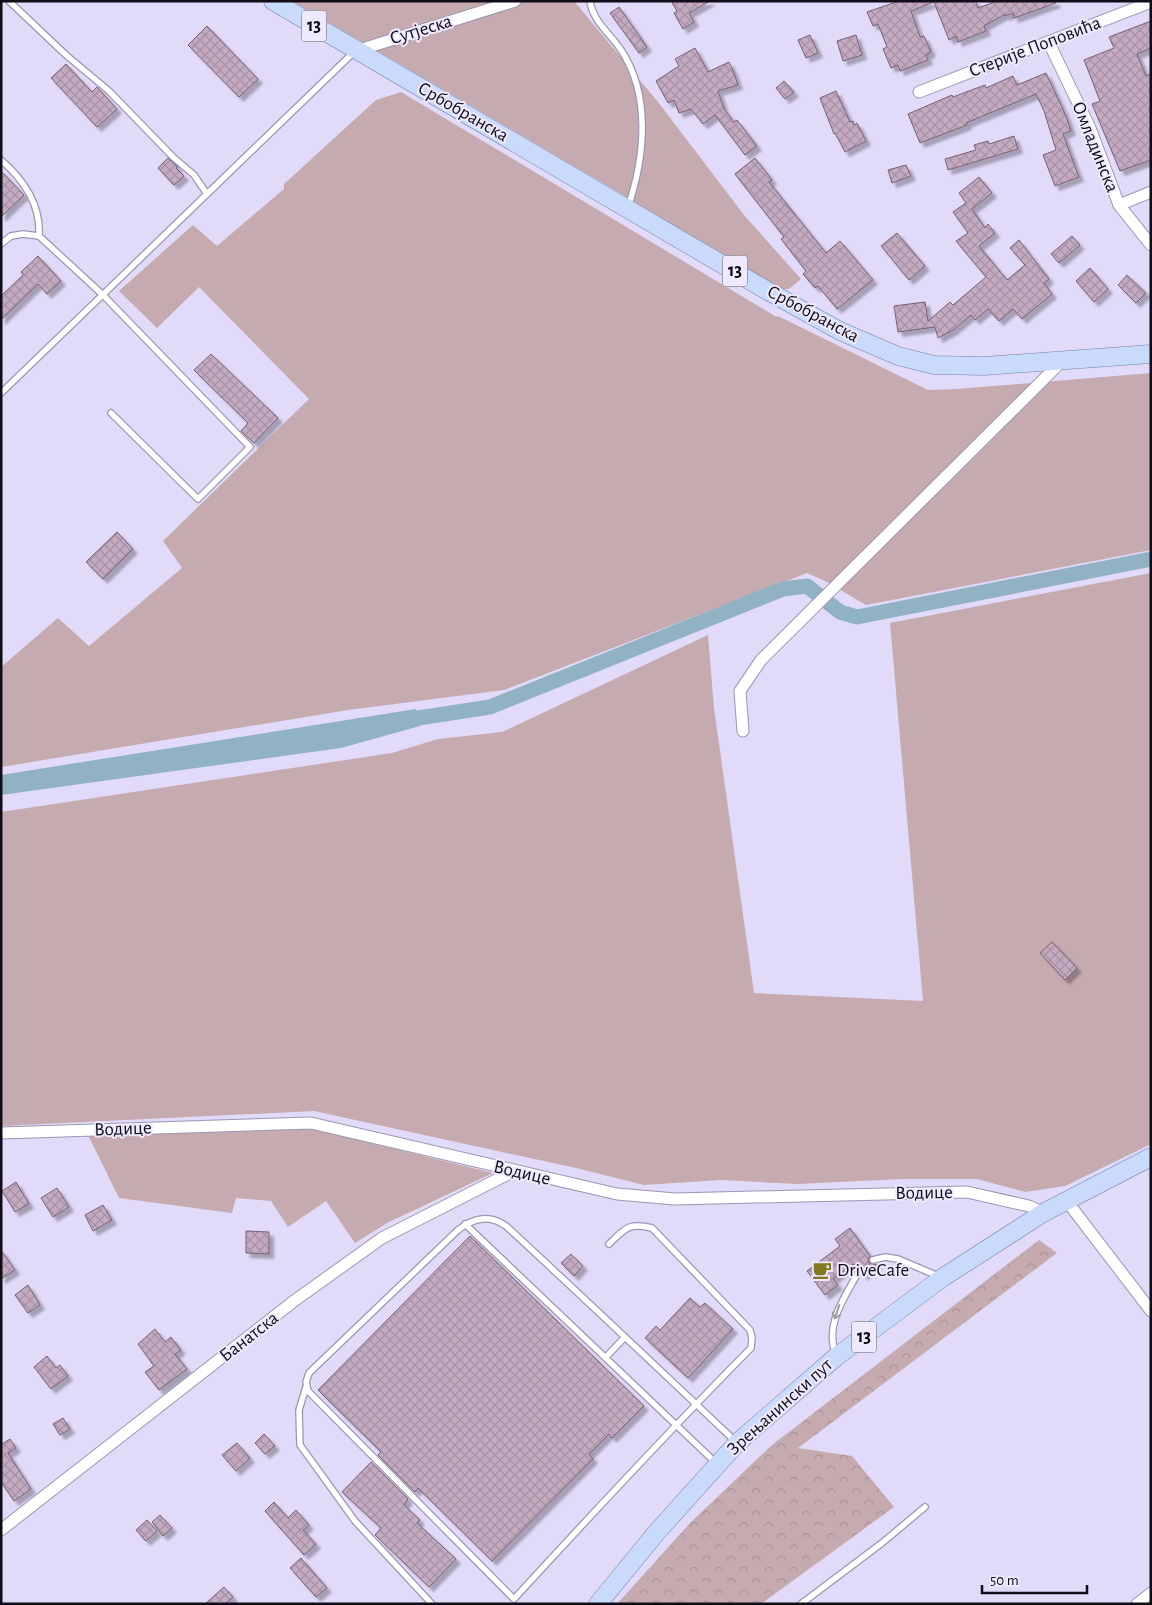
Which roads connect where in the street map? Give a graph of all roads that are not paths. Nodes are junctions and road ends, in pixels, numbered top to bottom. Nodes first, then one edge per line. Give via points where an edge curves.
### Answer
1 (9, 1) edge
2 (273, 1) edge
3 (515, 1) edge
4 (590, 1) edge
5 (1151, 2) edge
6 (1049, 42) junction
7 (356, 51) junction
8 (919, 92) dead end
9 (1, 160) edge
10 (1151, 192) edge
11 (208, 194) junction
12 (1119, 205) junction
13 (627, 209) junction
14 (39, 236) junction
15 (1, 244) edge
16 (1151, 245) edge
17 (103, 296) junction
18 (1151, 354) edge
19 (1063, 360) junction
20 (1, 393) edge
21 (112, 413) dead end
22 (743, 732) dead end
23 (1, 1134) edge
24 (1151, 1157) edge
25 (514, 1171) junction
26 (1066, 1200) junction
27 (1043, 1213) junction
28 (465, 1224) junction
29 (609, 1244) dead end
30 (873, 1260) dead end
31 (859, 1271) dead end
32 (942, 1278) junction
33 (1151, 1311) edge
34 (625, 1337) junction
35 (606, 1357) junction
36 (836, 1357) junction
37 (306, 1387) junction
38 (696, 1404) junction
39 (676, 1425) junction
40 (738, 1444) junction
41 (718, 1464) junction
42 (925, 1508) dead end
43 (1, 1530) edge
44 (1151, 1593) edge
45 (512, 1602) edge
46 (432, 1604) edge
47 (598, 1604) edge
48 (801, 1604) edge
49 (1137, 1604) edge

1 - 11 lane via 108,91 194,175
2 - 7 main road, 13
3 - 7 street, Сутјеска
4 - 13 lane via 597,20 627,60 641,110 643,134 639,165
5 - 6 street, Стерије Поповића
6 - 8 street, Стерије Поповића
6 - 12 street, Омладинска via 1090,128
7 - 11 lane
7 - 13 main road, Србобранска / 13
9 - 14 lane via 32,198 38,214
10 - 12 street
11 - 17 lane
12 - 16 street, Омладинска
13 - 19 main road, Србобранска / 13 via 840,331 898,356 934,365 984,366
14 - 15 lane via 17,234
14 - 17 lane
17 - 20 lane
17 - 21 lane via 250,447 198,499
18 - 19 main road, Србобранска / 13
19 - 22 street via 761,660 740,691
23 - 25 street, Водице via 311,1123
24 - 26 main road, Зрењанински пут / 13
25 - 27 street, Водице via 617,1194 675,1199 967,1192 1029,1206
25 - 43 street, Банатска via 382,1238 294,1301
26 - 27 main road, Зрењанински пут / 13
26 - 33 street
27 - 32 main road, Зрењанински пут / 13
28 - 34 lane via 487,1219 501,1222
28 - 35 lane
28 - 37 lane via 309,1373
29 - 38 lane via 627,1227 652,1228 750,1330 751,1348
30 - 32 lane via 885,1257 898,1260
31 -> 36 lane via 835,1318 833,1344
32 - 36 main road, Зрењанински пут / 13
34 - 35 lane
34 - 38 lane
35 - 39 lane
36 - 40 main road, Зрењанински пут / 13
37 - 45 lane
37 - 46 lane via 299,1410 300,1445 355,1521
38 - 39 lane
38 - 40 lane
39 - 41 lane
39 - 45 lane
40 - 41 main road, Зрењанински пут / 13
41 - 47 main road, Зрењанински пут / 13
42 - 48 lane
44 - 49 street

